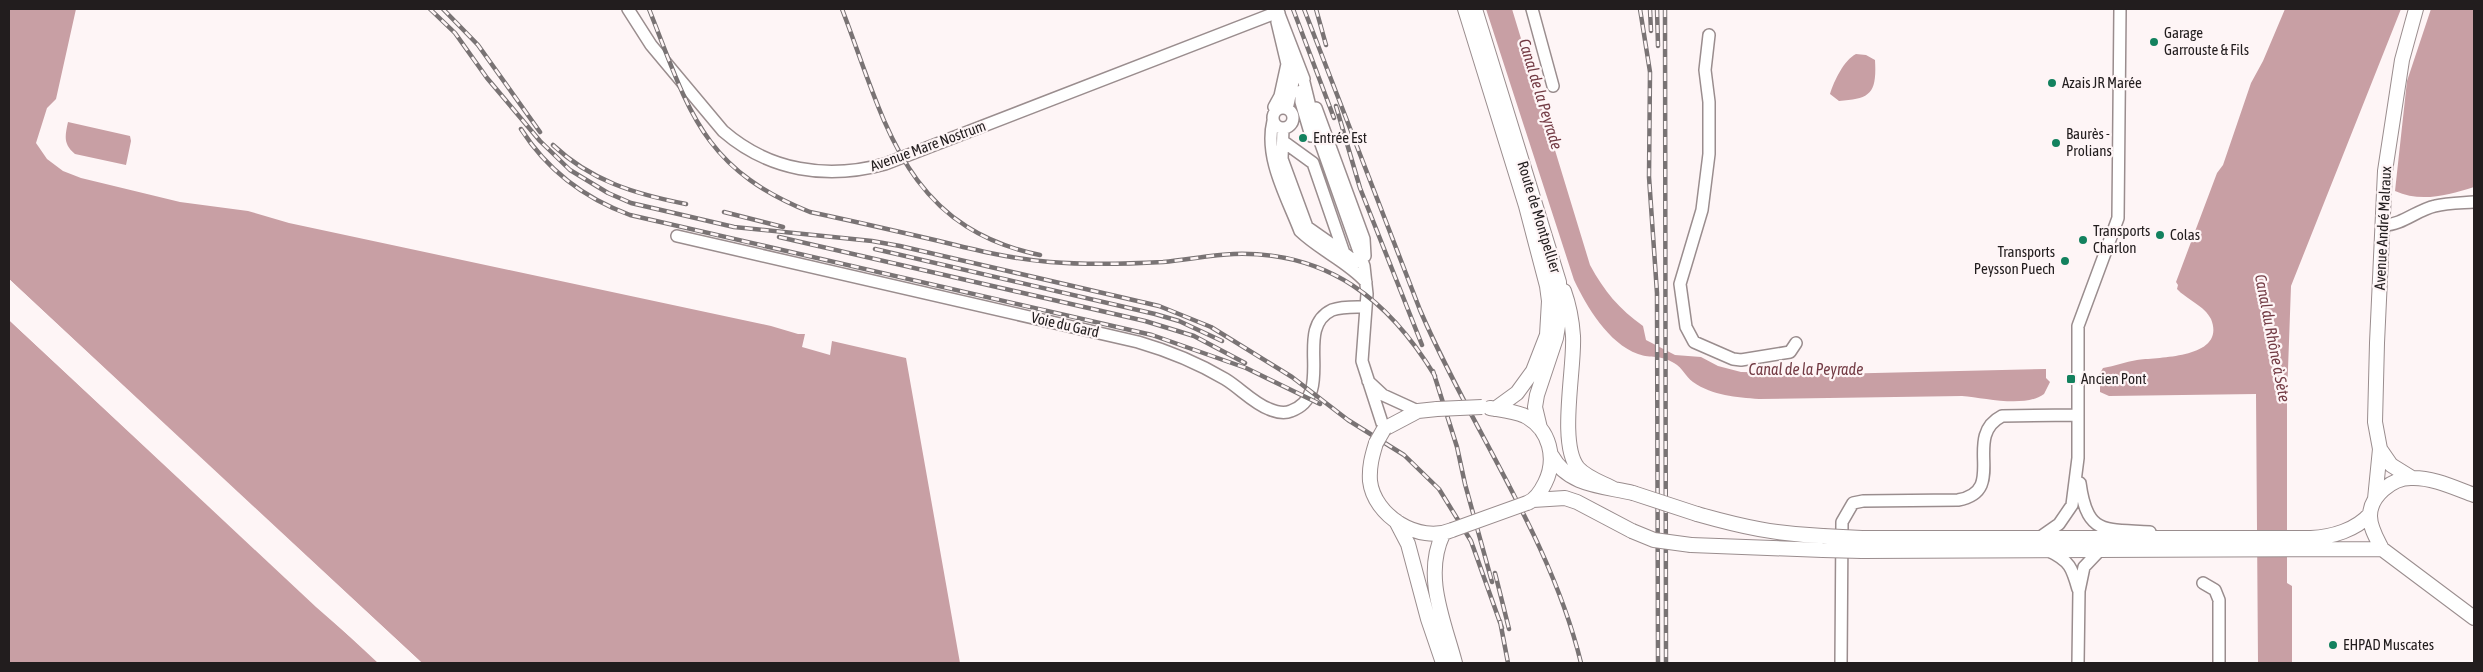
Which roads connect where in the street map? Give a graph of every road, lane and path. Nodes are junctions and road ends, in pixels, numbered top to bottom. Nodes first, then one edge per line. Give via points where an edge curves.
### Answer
1 (628, 9) edge
2 (1465, 9) edge
3 (1475, 9) edge
4 (1532, 9) edge
5 (2120, 9) edge
6 (2416, 9) edge
7 (1278, 11) edge
8 (1709, 35) dead end
9 (1298, 59) junction
10 (1553, 86) dead end
11 (1287, 109) junction
12 (1274, 113) junction
13 (1283, 128) junction
14 (1284, 142) junction
15 (2474, 202) edge
16 (2384, 225) junction
17 (677, 236) dead end
18 (1344, 253) junction
19 (1364, 266) junction
20 (1366, 282) junction
21 (1559, 282) junction
22 (1366, 307) junction
23 (1796, 343) dead end
24 (1368, 381) junction
25 (1488, 408) junction
26 (1418, 411) junction
27 (2078, 415) junction
28 (1540, 428) junction
29 (1384, 429) junction
30 (2380, 449) junction
31 (1552, 456) junction
32 (2078, 468) junction
33 (2412, 478) junction
34 (1614, 489) junction
35 (2474, 495) edge
36 (2376, 499) junction
37 (1530, 502) junction
38 (2370, 514) junction
39 (1396, 521) junction
40 (1448, 532) junction
41 (2182, 537) junction
42 (1823, 543) junction
43 (2042, 544) junction
44 (2245, 544) junction
45 (2311, 544) junction
46 (2102, 548) junction
47 (2382, 549) junction
48 (2203, 584) dead end
49 (2078, 591) junction
50 (2474, 619) edge
51 (1443, 663) edge
52 (1455, 663) edge
53 (1841, 663) edge
54 (2078, 663) edge
55 (2218, 663) edge

1 - 7 street, Avenue Mare Nostrum via 651,45 723,131 736,142 776,163 826,173 864,170 885,164
2 - 25 main road, Route de Montpellier via 1526,206 1549,301 1547,335 1533,371 1517,393
3 - 21 main road, Route de Montpellier
4 - 10 street
5 - 27 street via 2120,208 2078,326
6 - 16 main road, Avenue André Malraux via 2393,110 2385,171
7 - 9 street
7 - 12 street via 1276,24 1286,54 1286,72
8 - 23 street via 1705,70 1709,154 1702,210 1680,284 1687,333 1694,342 1741,360 1790,352
9 - 11 street
9 - 19 street via 1305,120 1350,244
11 - 12 street
11 - 13 street via 1293,120 1290,126
12 - 13 street via 1277,126
12 - 20 street via 1271,154 1300,231 1355,270
13 - 14 street
14 - 18 street via 1313,164
14 - 18 street via 1282,159 1307,228
15 - 16 street via 2435,206 2413,213 2398,223
16 - 30 main road, Avenue André Malraux via 2375,422
17 - 22 street, Voie du Gard via 1138,342 1196,363 1268,409 1285,413 1303,405 1312,392 1316,327 1322,317 1344,307
18 - 19 street
19 - 20 street
20 - 22 street
21 - 28 main road, Route de Montpellier via 1556,338 1535,407
21 - 34 main road via 1565,292 1573,337 1568,424 1572,452 1577,467
22 - 24 street via 1362,361
24 - 26 street via 1383,395
24 - 29 street
25 - 26 main road, bridge
25 - 28 main road via 1526,416
26 - 29 main road
27 - 32 street
27 - 53 street via 2002,416 1991,421 1986,430 1983,482 1971,498 1854,503 1842,522
28 - 31 main road
29 - 39 main road, bridge via 1376,443 1370,482 1381,506
30 - 33 main road, Avenue André Malraux via 2391,465
30 - 36 main road, Avenue André Malraux
31 - 34 main road via 1566,475
31 - 37 main road via 1550,474
32 - 41 street via 2083,505 2095,524 2108,529
32 - 43 street via 2072,505
33 - 35 main road via 2445,484
33 - 36 main road via 2396,481
34 - 42 main road, bridge via 1750,529
36 - 38 main road
37 - 40 main road, bridge
37 - 42 main road, bridge via 1564,498 1654,540 1691,545
38 - 45 main road via 2352,528
38 - 47 main road
39 - 40 main road via 1409,529 1430,534
39 - 51 main road via 1408,544
40 - 52 main road via 1437,548 1435,584
41 - 43 main road
41 - 44 main road
42 - 43 main road, bridge
43 - 46 main road
43 - 49 street via 2071,566
44 - 45 main road
44 - 46 main road
45 - 47 main road
46 - 49 street via 2084,567
47 - 50 main road
48 - 55 street via 2216,590 2219,600
49 - 54 street

